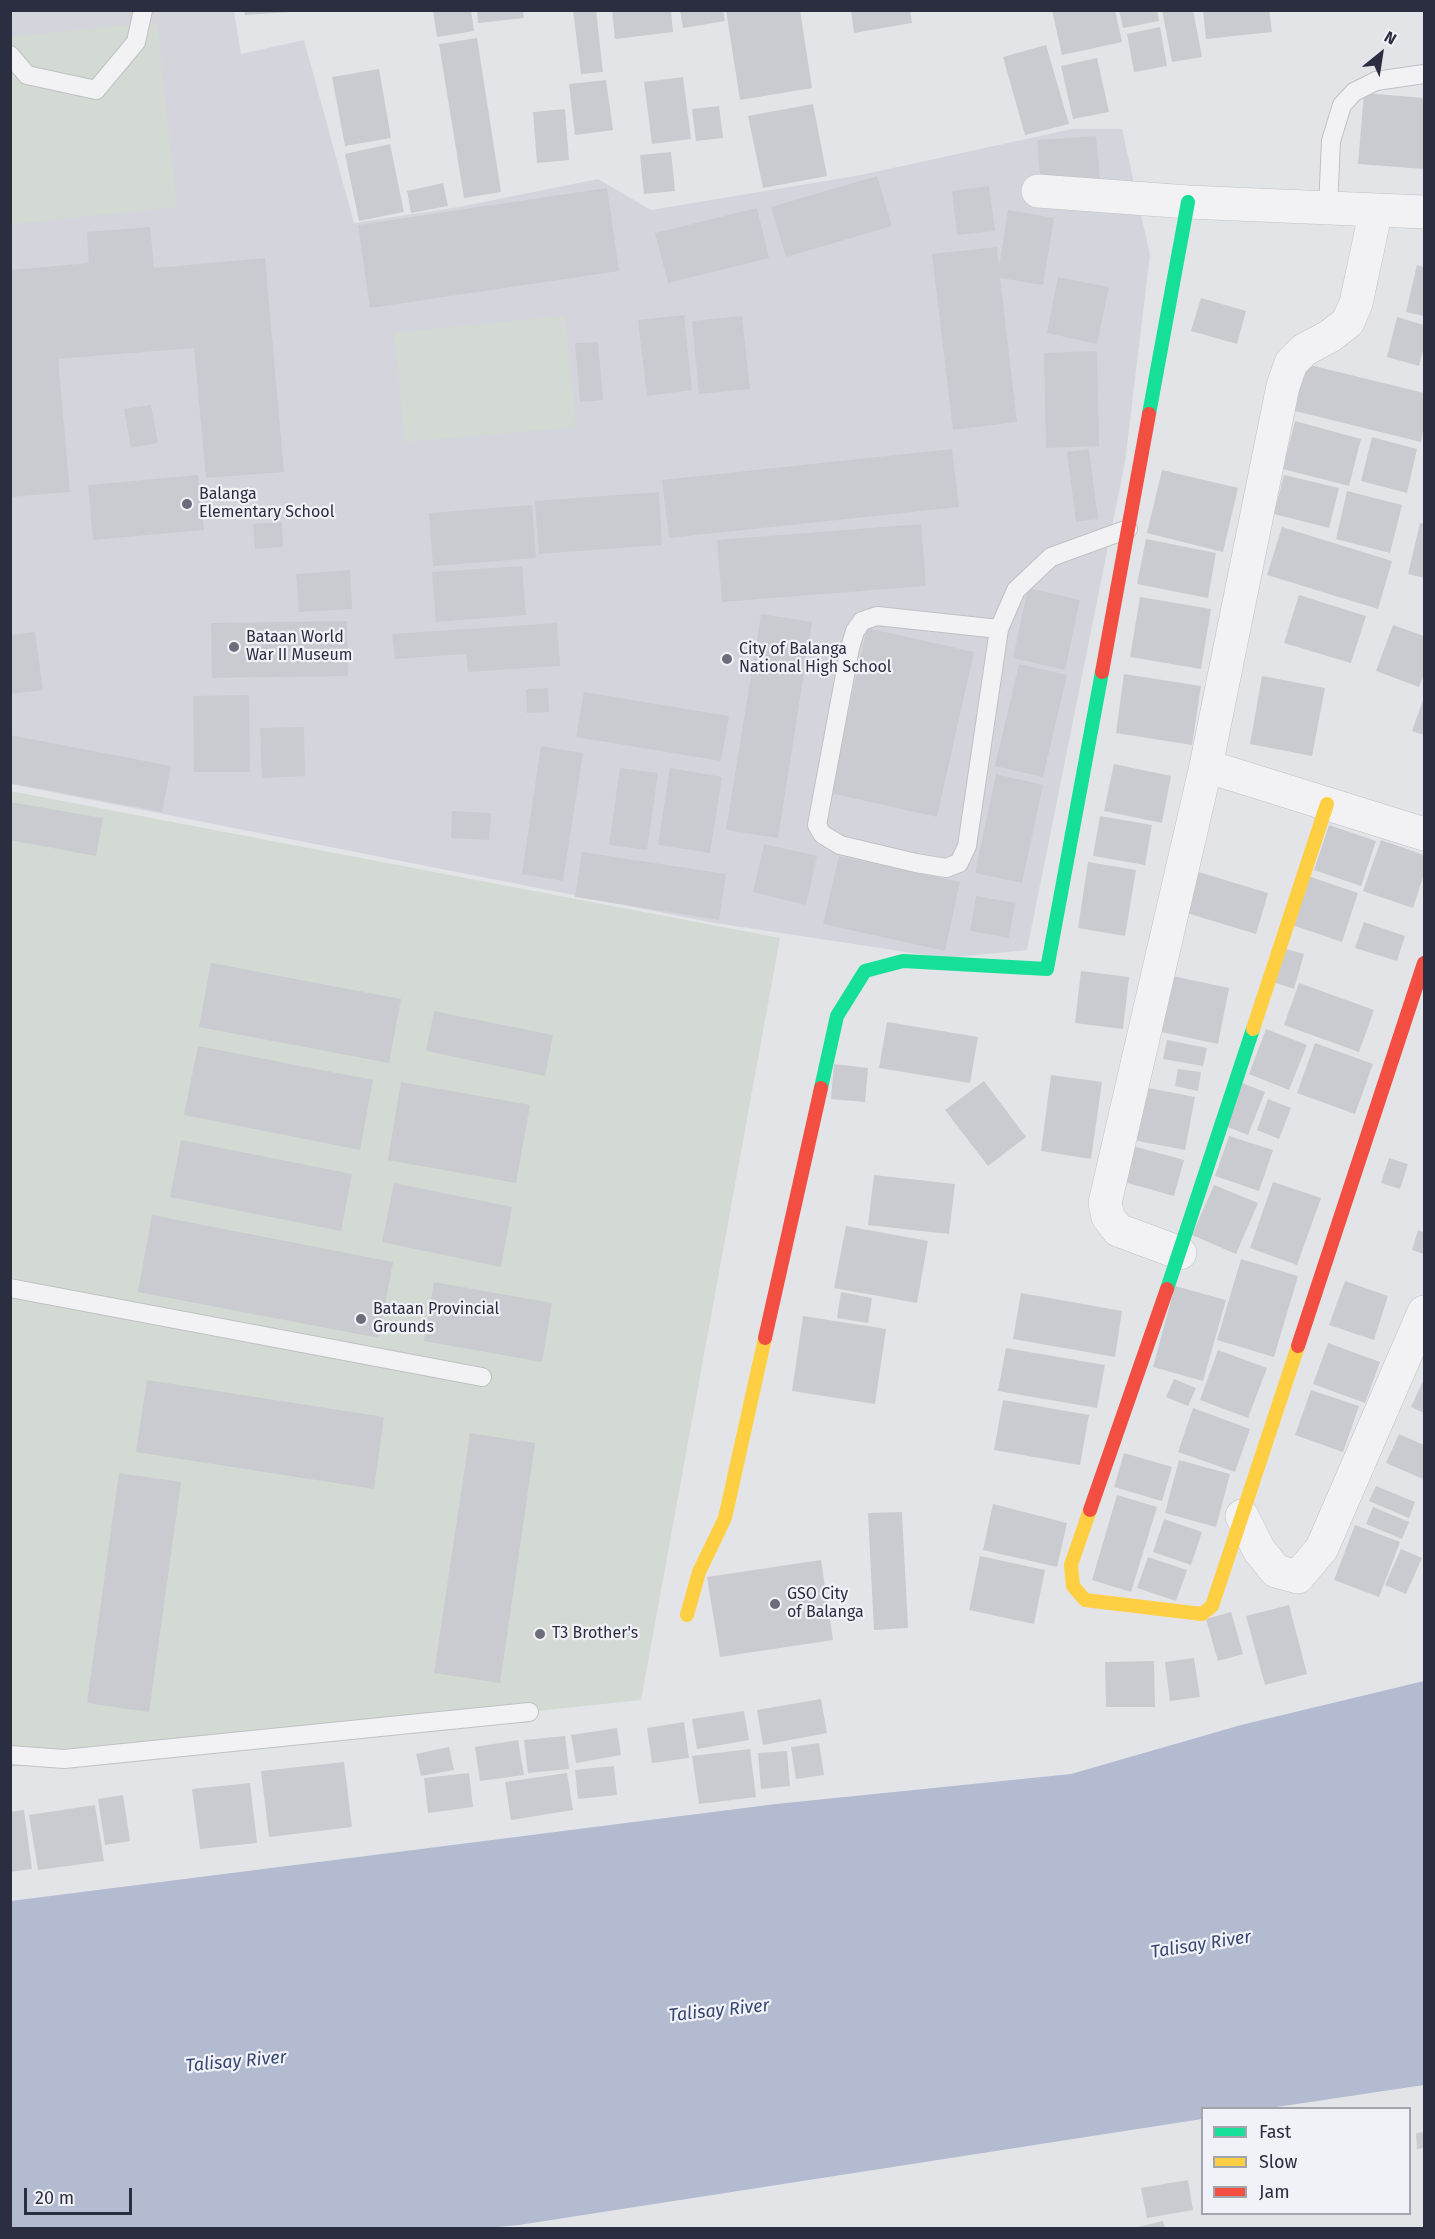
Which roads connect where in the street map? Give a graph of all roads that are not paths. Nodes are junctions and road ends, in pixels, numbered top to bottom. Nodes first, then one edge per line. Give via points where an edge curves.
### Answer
1 (143, 10) edge
2 (10, 55) edge
3 (1425, 74) edge
4 (1038, 191) dead end
5 (1188, 202) junction
6 (1328, 208) junction
7 (1376, 210) junction
8 (1425, 212) edge
9 (1128, 529) junction
10 (999, 629) junction
11 (1206, 766) junction
12 (1327, 804) junction
13 (1425, 834) edge
14 (1423, 978) edge
15 (1180, 1253) junction
16 (10, 1288) edge
17 (1425, 1312) edge
18 (482, 1377) dead end
19 (1242, 1516) junction
20 (687, 1615) dead end
21 (528, 1712) dead end
22 (10, 1755) edge

1 - 2 lane via 136,42 96,90 27,75
3 - 6 lane via 1376,81 1354,92 1342,105 1331,141
4 - 5 street
5 - 6 street
5 - 9 street
6 - 7 street
7 - 8 street
7 - 11 street via 1356,303 1348,322 1304,350 1291,363 1282,386
9 - 10 lane via 1051,557 1016,590
9 - 20 street via 1047,969 903,961 865,971 837,1016 725,1518 699,1572
10 - 10 lane via 878,616 862,621 850,648 817,825 822,834 840,845 916,863 946,868 959,863 967,846
11 - 12 street
11 - 15 street via 1105,1203 1118,1230
12 - 13 street
12 - 15 street
14 - 19 street
15 - 19 street via 1071,1565 1073,1586 1085,1600 1202,1614 1212,1606
16 - 18 lane
17 - 19 street via 1322,1548 1298,1577 1276,1571 1259,1550
21 - 22 lane via 64,1759

